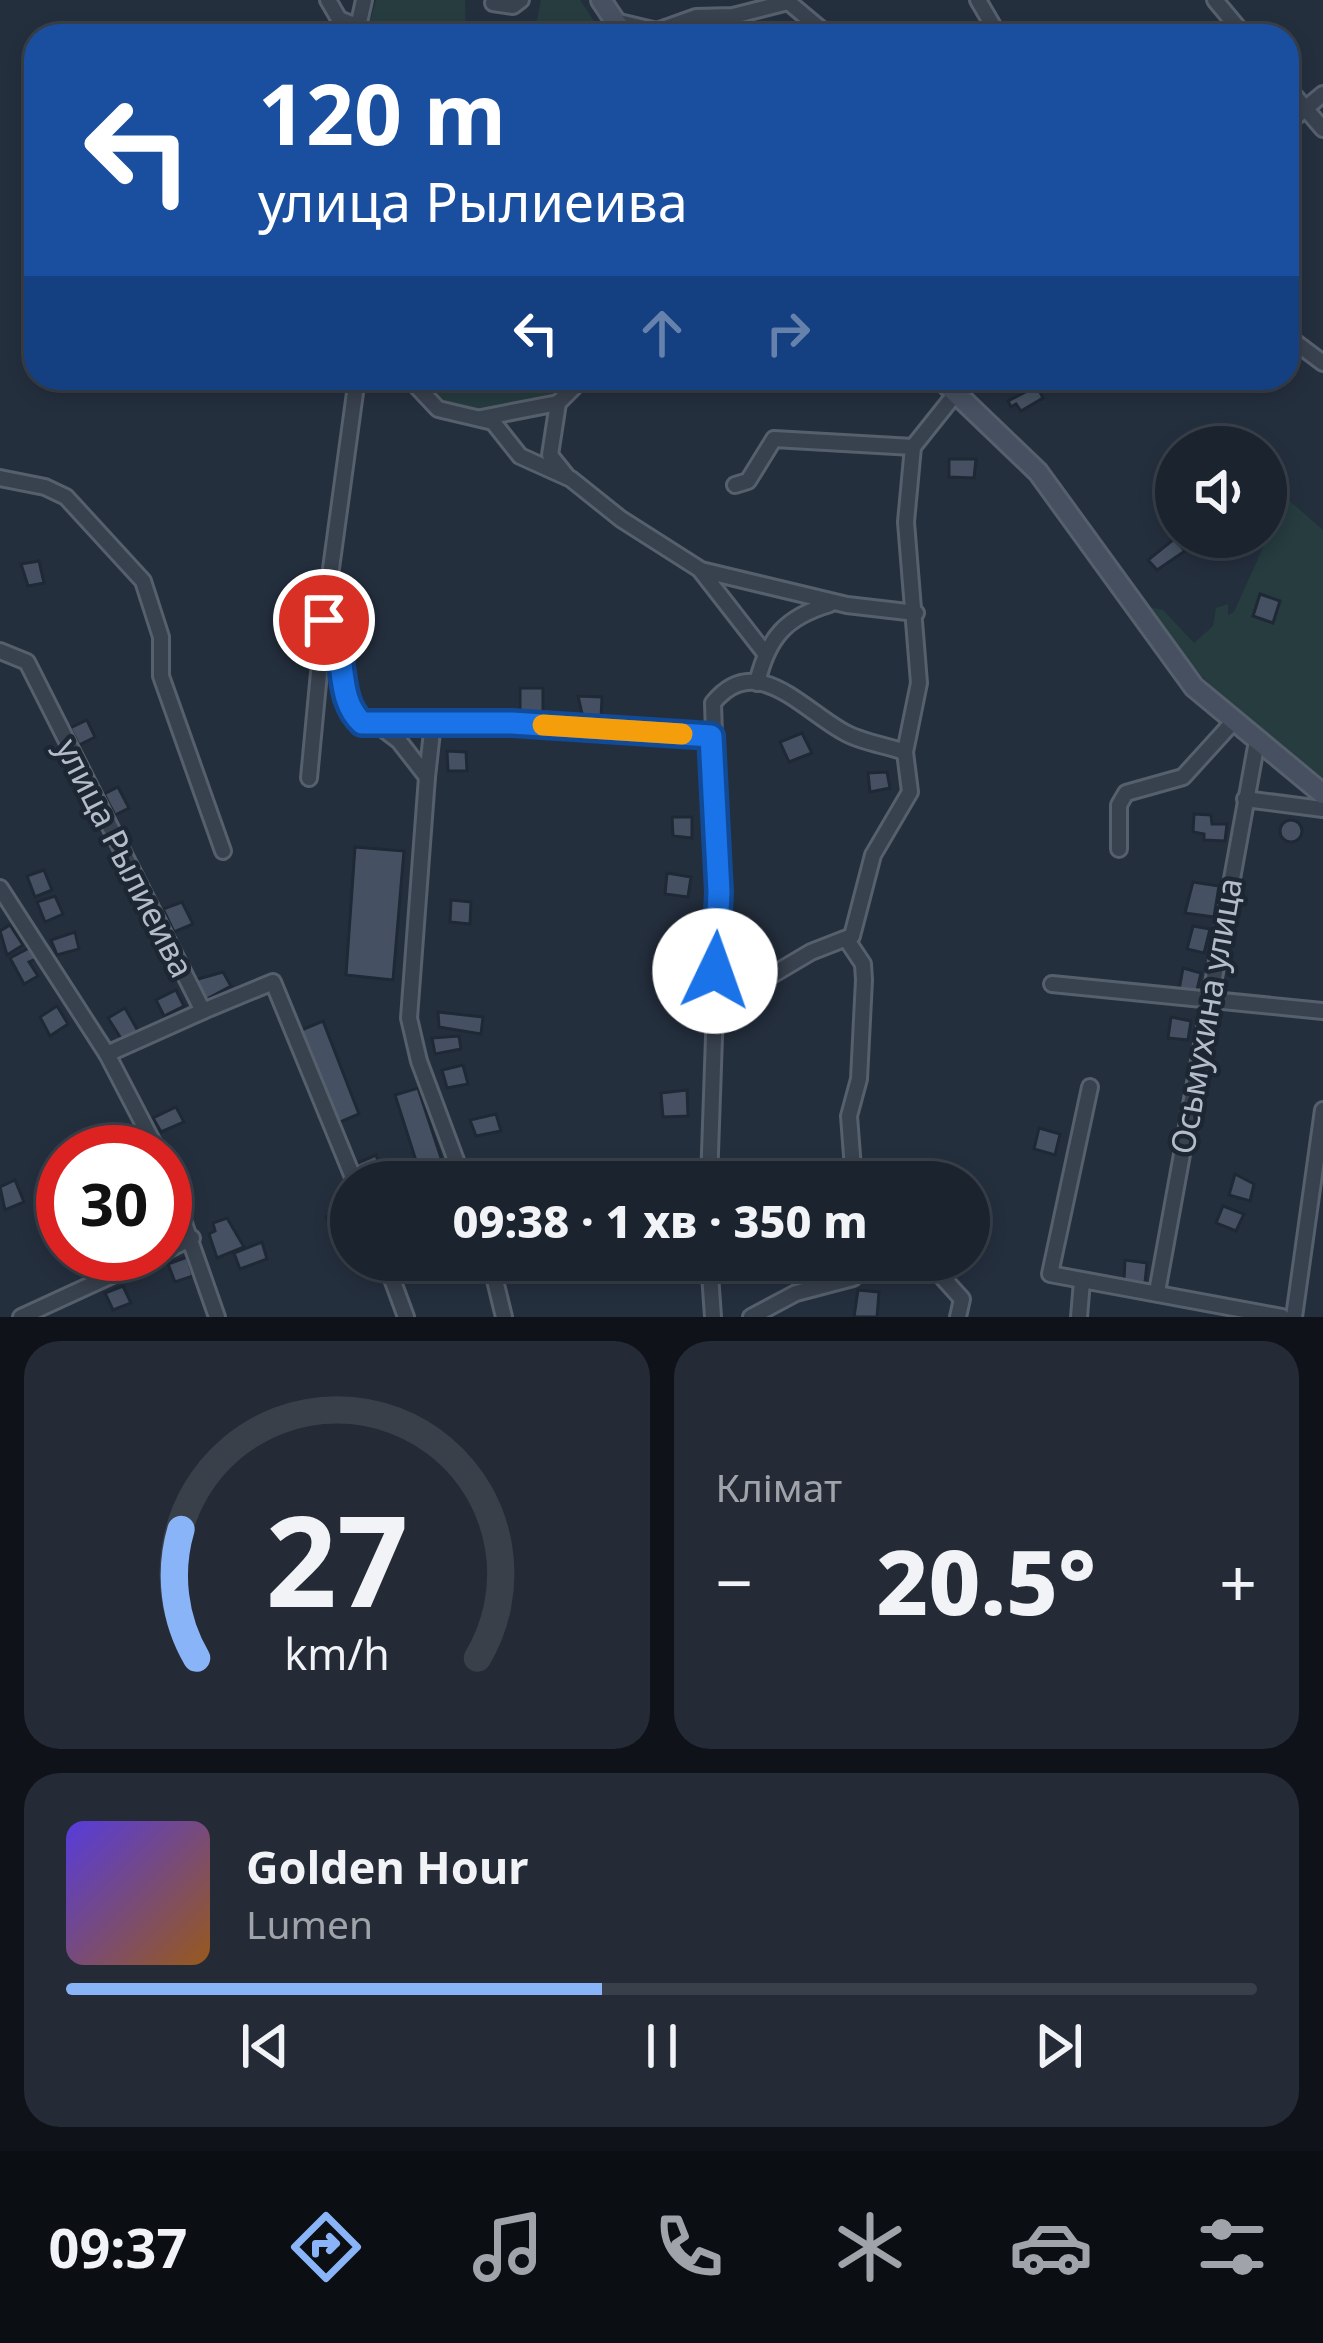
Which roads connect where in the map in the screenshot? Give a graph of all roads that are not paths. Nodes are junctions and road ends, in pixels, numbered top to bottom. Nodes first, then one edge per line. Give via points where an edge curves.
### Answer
1 (328, 0) edge
2 (521, 0) edge
3 (814, 0) edge
4 (1215, 0) edge
5 (494, 3) dead end
6 (791, 5) edge
7 (347, 24) edge
8 (676, 24) edge
9 (814, 24) edge
10 (1235, 24) edge
11 (1323, 94) edge
12 (1299, 102) edge
13 (1306, 110) junction
14 (1299, 115) edge
15 (1323, 130) edge
16 (355, 390) edge
17 (420, 390) edge
18 (572, 390) edge
19 (950, 390) edge
20 (961, 390) edge
21 (558, 403) junction
22 (481, 418) junction
23 (914, 447) junction
24 (0, 478) edge
25 (571, 478) junction
26 (735, 484) dead end
27 (701, 570) junction
28 (836, 603) junction
29 (916, 614) junction
30 (324, 620) junction
31 (0, 650) edge
32 (764, 652) junction
33 (757, 683) junction
34 (1233, 722) junction
35 (433, 723) junction
36 (378, 725) junction
37 (711, 736) junction
38 (1256, 741) junction
39 (905, 752) junction
40 (427, 777) junction
41 (309, 778) dead end
42 (1323, 794) edge
43 (1245, 799) junction
44 (1323, 809) edge
45 (1119, 849) dead end
46 (223, 851) dead end
47 (0, 888) edge
48 (847, 940) junction
49 (1052, 984) dead end
50 (1208, 1002) junction
51 (713, 1010) junction
52 (202, 1011) junction
53 (1323, 1011) edge
54 (107, 1054) junction
55 (1090, 1088) dead end
56 (1323, 1110) edge
57 (144, 1125) edge
58 (346, 1161) edge
59 (456, 1161) edge
60 (710, 1161) edge
61 (853, 1161) edge
62 (1321, 1170) edge
63 (192, 1238) edge
64 (99, 1281) edge
65 (393, 1281) edge
66 (495, 1281) edge
67 (711, 1281) edge
68 (842, 1281) edge
69 (946, 1281) edge
70 (1082, 1281) junction
71 (1157, 1292) junction
72 (21, 1317) edge
73 (217, 1317) edge
74 (406, 1317) edge
75 (504, 1317) edge
76 (713, 1317) edge
77 (751, 1317) edge
78 (958, 1317) edge
79 (1078, 1317) edge
80 (1282, 1317) edge
81 (1294, 1317) edge

1 - 7 street
2 - 5 street
3 - 6 street
4 - 10 street
6 - 8 street
6 - 9 street
11 - 13 street
12 - 13 street
13 - 14 street
13 - 15 street
16 - 30 street
17 - 22 street via 437,409
18 - 21 street
19 - 23 street
20 - 34 main road via 1038,472 1194,687
21 - 22 street
21 - 25 street via 550,454
22 - 25 street via 520,456
23 - 26 street via 774,440 748,481
23 - 29 street via 906,522
24 - 46 street via 65,497 143,581 161,637 161,676
25 - 27 street
27 - 28 street
27 - 32 street
28 - 29 street
28 - 32 street via 797,614
29 - 39 street via 920,682
30 - 36 street via 336,632 349,710
30 - 41 street
31 - 52 street, улица Рылиеива via 27,662
32 - 33 street
33 - 37 street via 727,685 713,703
33 - 39 street via 810,705 851,736
34 - 38 main road
34 - 45 street via 1183,777 1126,794
35 - 36 street
35 - 37 street
35 - 40 street
36 - 40 street
37 - 51 street via 719,892
38 - 42 main road
38 - 43 street, Осьмухина улица
39 - 48 street via 910,792 873,855 862,912
40 - 59 street via 409,1018
43 - 44 street
43 - 50 street, Осьмухина улица
47 - 54 street
48 - 51 street via 811,952
48 - 61 street via 864,980
49 - 50 street
50 - 53 street
50 - 71 street, Осьмухина улица
51 - 60 street
52 - 54 street
52 - 58 street, улица Рылиеива via 273,982
54 - 57 street
55 - 70 street via 1051,1274
56 - 62 street
62 - 81 street
63 - 73 street
64 - 72 street
65 - 74 street
66 - 75 street
67 - 76 street
68 - 77 street
69 - 78 street via 962,1299
70 - 71 street
70 - 79 street
71 - 80 street

